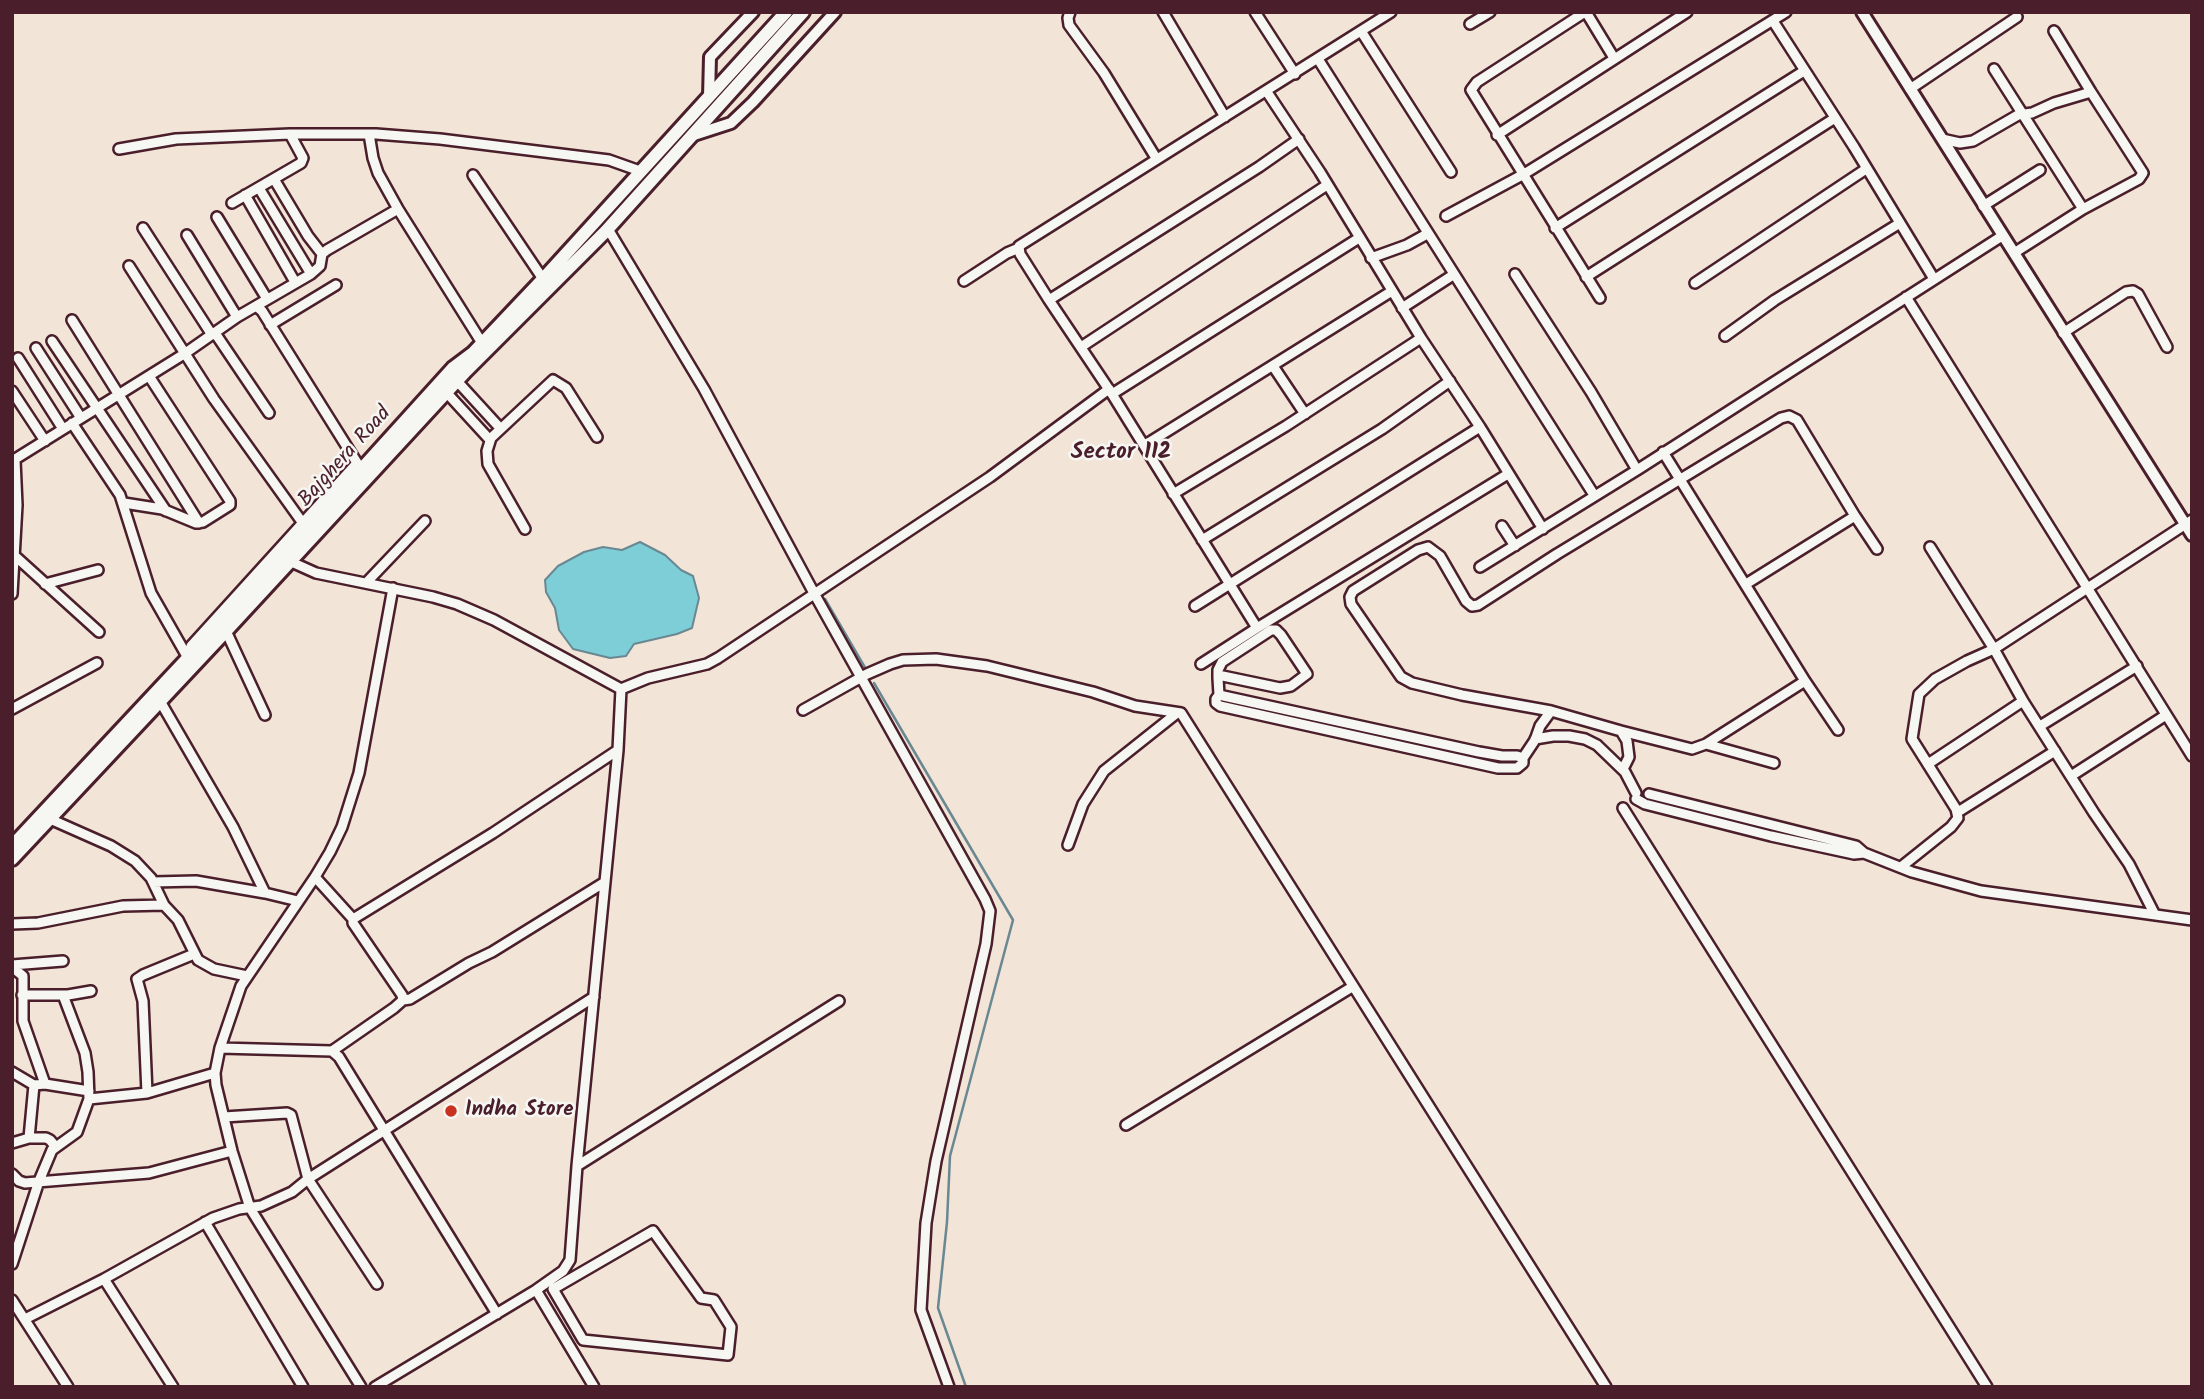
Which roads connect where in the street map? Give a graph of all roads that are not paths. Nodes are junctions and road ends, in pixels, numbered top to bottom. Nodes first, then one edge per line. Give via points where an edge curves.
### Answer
1 (753, 12) edge
2 (786, 12) edge
3 (803, 12) edge
4 (835, 12) edge
5 (1070, 12) edge
6 (1163, 12) edge
7 (1255, 12) edge
8 (1391, 12) edge
9 (1490, 12) edge
10 (1585, 12) edge
11 (1687, 12) edge
12 (1786, 12) edge
13 (1863, 12) edge
14 (2017, 17) dead end
15 (1773, 21) junction
16 (1470, 24) dead end
17 (2054, 31) dead end
18 (1361, 32) junction
19 (1614, 58) junction
20 (1318, 59) junction
21 (1994, 69) dead end
22 (1804, 71) junction
23 (1295, 74) junction
24 (1910, 89) junction
25 (1267, 92) junction
26 (2091, 92) junction
27 (709, 97) junction
28 (2022, 114) junction
29 (1224, 117) junction
30 (1835, 118) junction
31 (290, 134) junction
32 (369, 134) junction
33 (694, 135) junction
34 (1497, 135) junction
35 (1299, 139) junction
36 (1942, 139) junction
37 (119, 149) dead end
38 (1156, 158) junction
39 (1866, 169) junction
40 (2040, 170) dead end
41 (640, 171) junction
42 (1451, 172) dead end
43 (473, 174) dead end
44 (1524, 174) junction
45 (274, 179) junction
46 (1327, 185) junction
47 (258, 188) junction
48 (245, 195) junction
49 (232, 203) dead end
50 (1983, 206) junction
51 (398, 209) junction
52 (2083, 209) junction
53 (1446, 216) dead end
54 (218, 217) dead end
55 (1900, 223) junction
56 (143, 228) dead end
57 (1555, 228) junction
58 (608, 229) junction
59 (1427, 234) junction
60 (187, 235) dead end
61 (2002, 236) junction
62 (1359, 238) junction
63 (572, 245) junction
64 (1019, 248) junction
65 (2014, 253) junction
66 (322, 254) junction
67 (581, 257) junction
68 (1371, 258) junction
69 (129, 267) dead end
70 (311, 274) junction
71 (1515, 274) dead end
72 (1453, 275) junction
73 (1586, 277) junction
74 (542, 279) junction
75 (1934, 279) junction
76 (964, 281) dead end
77 (295, 282) junction
78 (1695, 283) dead end
79 (336, 285) dead end
80 (1392, 291) junction
81 (1906, 297) junction
82 (1600, 298) dead end
83 (267, 299) junction
84 (1049, 300) junction
85 (256, 306) junction
86 (1402, 308) junction
87 (237, 317) junction
88 (72, 320) dead end
89 (270, 325) junction
90 (2063, 333) junction
91 (213, 334) junction
92 (1725, 336) dead end
93 (1421, 338) junction
94 (52, 341) dead end
95 (482, 343) junction
96 (1081, 347) junction
97 (2167, 347) dead end
98 (36, 348) dead end
99 (184, 354) junction
100 (18, 358) dead end
101 (1273, 366) junction
102 (149, 376) junction
103 (457, 381) junction
104 (1450, 382) junction
105 (12, 391) edge
106 (1111, 391) junction
107 (446, 392) junction
108 (117, 394) junction
109 (98, 407) junction
110 (269, 413) dead end
111 (1305, 414) junction
112 (77, 421) junction
113 (1480, 427) junction
114 (500, 428) junction
115 (64, 429) junction
116 (597, 437) dead end
117 (490, 440) junction
118 (45, 442) junction
119 (1145, 445) junction
120 (1663, 453) junction
121 (13, 460) edge
122 (359, 467) junction
123 (1637, 470) junction
124 (1508, 474) junction
125 (1681, 480) junction
126 (1173, 494) junction
127 (1594, 495) junction
128 (124, 503) junction
129 (166, 511) junction
130 (1855, 516) junction
131 (425, 521) dead end
132 (2188, 522) edge
133 (200, 523) junction
134 (305, 526) junction
135 (1502, 526) dead end
136 (525, 529) dead end
137 (1543, 529) junction
138 (2192, 536) edge
139 (1202, 540) junction
140 (1515, 546) junction
141 (1930, 547) dead end
142 (1877, 549) dead end
143 (15, 556) junction
144 (286, 559) junction
145 (1480, 567) dead end
146 (98, 570) dead end
147 (366, 583) junction
148 (45, 584) junction
149 (1230, 584) junction
150 (1745, 584) junction
151 (2087, 586) junction
152 (393, 588) junction
153 (12, 594) edge
154 (815, 595) junction
155 (1195, 606) dead end
156 (1257, 628) junction
157 (226, 631) junction
158 (99, 632) dead end
159 (1994, 649) junction
160 (186, 656) junction
161 (97, 663) dead end
162 (1201, 664) dead end
163 (2137, 666) junction
164 (1218, 675) junction
165 (861, 677) junction
166 (1805, 681) junction
167 (621, 689) junction
168 (1219, 695) junction
169 (160, 701) junction
170 (2023, 701) junction
171 (12, 709) edge
172 (803, 710) dead end
173 (1551, 711) junction
174 (1177, 713) junction
175 (264, 715) dead end
176 (2166, 715) junction
177 (2040, 726) junction
178 (1838, 730) dead end
179 (1621, 731) junction
180 (1535, 739) junction
181 (1706, 744) junction
182 (1460, 748) junction
183 (618, 750) junction
184 (2055, 751) junction
185 (2192, 756) edge
186 (1523, 758) junction
187 (1457, 759) junction
188 (1774, 763) dead end
189 (1928, 764) junction
190 (1623, 769) junction
191 (2071, 775) junction
192 (1648, 794) dead end
193 (1677, 807) junction
194 (1623, 808) dead end
195 (1958, 812) junction
196 (50, 819) junction
197 (1068, 845) dead end
198 (12, 846) edge
199 (12, 859) edge
200 (1901, 867) junction
201 (314, 877) junction
202 (153, 882) junction
203 (605, 882) junction
204 (265, 892) junction
205 (298, 901) junction
206 (164, 905) junction
207 (2155, 915) junction
208 (353, 919) junction
209 (2192, 920) edge
210 (12, 924) edge
211 (194, 954) junction
212 (63, 961) dead end
213 (12, 966) edge
214 (247, 976) junction
215 (1352, 987) junction
216 (92, 990) dead end
217 (22, 995) junction
218 (63, 995) junction
219 (594, 997) junction
220 (403, 1000) junction
221 (839, 1001) dead end
222 (220, 1048) junction
223 (332, 1051) junction
224 (12, 1072) edge
225 (215, 1073) junction
226 (45, 1084) junction
227 (34, 1085) junction
228 (147, 1093) junction
229 (89, 1095) junction
230 (224, 1117) junction
231 (1126, 1125) dead end
232 (383, 1131) junction
233 (29, 1138) junction
234 (12, 1143) edge
235 (55, 1146) junction
236 (232, 1151) junction
237 (576, 1166) junction
238 (12, 1174) edge
239 (308, 1179) junction
240 (39, 1181) junction
241 (250, 1208) junction
242 (205, 1222) junction
243 (12, 1264) edge
244 (563, 1271) junction
245 (104, 1279) junction
246 (569, 1280) junction
247 (377, 1284) dead end
248 (536, 1290) junction
249 (12, 1300) edge
250 (497, 1314) junction
251 (25, 1320) junction
252 (68, 1387) edge
253 (173, 1387) edge
254 (303, 1387) edge
255 (362, 1387) edge
256 (375, 1387) edge
257 (594, 1387) edge
258 (949, 1387) edge
259 (1606, 1387) edge
260 (1987, 1387) edge

1 - 27 street via 710,57
2 - 27 main road, Bajghera Road
3 - 33 main road, Bajghera Road
4 - 33 street via 731,123
5 - 38 street via 1069,25
6 - 29 street
7 - 23 street
8 - 18 street
9 - 16 street
10 - 19 street
10 - 34 street via 1472,86 1471,93
11 - 19 street
12 - 15 street
13 - 24 street
14 - 24 street
15 - 22 street
15 - 44 street
17 - 26 street
18 - 20 street
18 - 42 street
19 - 34 street
20 - 23 street
20 - 59 street
21 - 28 street
22 - 30 street
22 - 57 street
23 - 25 street
24 - 36 street
25 - 29 street
25 - 35 street
26 - 28 street
26 - 52 street via 2143,173
27 - 41 main road, Bajghera Road
28 - 36 street via 1973,141
28 - 52 street
29 - 38 street
30 - 39 street
30 - 73 street
31 - 32 street
31 - 37 street via 176,139
31 - 45 street via 303,160
32 - 41 street via 609,160
32 - 51 street via 375,166
33 - 58 main road, Bajghera Road
34 - 44 street
35 - 46 street
35 - 84 street
36 - 50 street
38 - 64 street
39 - 55 street
39 - 78 street
40 - 50 street
41 - 63 main road, Bajghera Road
43 - 74 street
44 - 53 street
44 - 57 street
45 - 47 street
45 - 66 street
46 - 62 street
46 - 96 street
47 - 48 street
47 - 70 street
48 - 49 street
48 - 77 street
50 - 61 street
51 - 66 street
51 - 95 street
52 - 65 street
54 - 83 street
55 - 75 street
55 - 92 street
56 - 91 street
57 - 73 street
58 - 67 main road, Bajghera Road
58 - 154 street via 704,389
59 - 68 street
59 - 72 street
60 - 87 street
61 - 65 street
61 - 75 street
62 - 68 street
62 - 106 street
63 - 67 main road
63 - 74 main road, Bajghera Road
64 - 76 street
64 - 84 street
65 - 90 street
66 - 70 street via 320,266
67 - 103 main road, Bajghera Road
68 - 80 street
69 - 99 street
70 - 77 street
71 - 123 street
72 - 86 street
72 - 127 street
73 - 82 street
74 - 95 main road, Bajghera Road
75 - 81 street
77 - 83 street
79 - 89 street
80 - 86 street
80 - 101 street
81 - 120 street
81 - 151 street
83 - 85 street
84 - 96 street
85 - 87 street
85 - 89 street
86 - 93 street
87 - 91 street
88 - 108 street
89 - 122 street
90 - 97 street via 2133,291
90 - 132 street
91 - 99 street
91 - 110 street
93 - 104 street
93 - 111 street
94 - 109 street
95 - 122 main road, Bajghera Road
96 - 106 street
98 - 112 street
99 - 102 street
99 - 134 street
100 - 115 street
101 - 111 street
101 - 119 street
102 - 108 street
102 - 133 street via 230,501 228,507
103 - 107 main road, Bajghera Road
103 - 114 street
104 - 113 street
104 - 139 street
105 - 118 street
106 - 119 street
106 - 154 street
107 - 117 street
107 - 144 main road, Bajghera Road
108 - 109 street
108 - 133 street
109 - 112 street
109 - 129 street
111 - 126 street
112 - 115 street
112 - 128 street
113 - 124 street
113 - 149 street
114 - 116 street via 553,380 566,388
114 - 117 street
115 - 118 street
117 - 136 street via 488,464
118 - 121 street
119 - 126 street
120 - 123 street
120 - 125 street
121 - 143 street
122 - 134 main road, Bajghera Road
123 - 127 street
124 - 137 street
124 - 156 street
125 - 130 street via 1789,416 1797,421
125 - 150 street
125 - 173 street via 1478,605 1466,601 1440,556 1428,547 1352,594 1357,613 1405,680
126 - 139 street
127 - 137 street
128 - 129 street
128 - 160 street via 151,593
129 - 133 street
130 - 142 street
130 - 150 street
131 - 147 street
132 - 138 street
132 - 151 street
134 - 144 main road, Bajghera Road
134 - 160 street
135 - 140 street
137 - 140 street
139 - 149 street
140 - 145 street
141 - 159 street
143 - 148 street
143 - 153 street
144 - 147 street via 316,573
144 - 157 main road, Bajghera Road
144 - 160 main road, Bajghera Road
146 - 148 street
147 - 152 street
148 - 158 street
149 - 155 street
149 - 156 street
150 - 166 street
151 - 159 street
151 - 163 street
152 - 167 street via 445,600 494,620
152 - 201 street via 359,774 342,827
154 - 165 street
154 - 167 street via 713,661
156 - 162 street
157 - 169 main road, Bajghera Road
157 - 175 street
159 - 170 street
159 - 189 street via 1935,679 1918,696 1912,739
160 - 198 main road, Bajghera Road
161 - 171 street
163 - 176 street
163 - 177 street
164 - 164 street via 1226,658 1273,630 1307,674 1280,688
164 - 168 street
165 - 172 street
165 - 174 street via 904,660 958,661
165 - 258 street via 991,914 936,1161 925,1236 921,1315
166 - 178 street
166 - 181 street
167 - 183 street
168 - 182 street
168 - 187 street via 1216,703 1220,706
169 - 196 main road, Bajghera Road
169 - 204 street
170 - 177 street
170 - 189 street
173 - 179 street
173 - 180 street
174 - 197 street via 1104,771 1083,804
174 - 215 street
176 - 185 street
176 - 191 street
177 - 184 street
179 - 181 street via 1692,749
179 - 190 street via 1629,757
180 - 186 street
180 - 190 street via 1563,735 1585,739
181 - 188 street
182 - 186 street
182 - 187 street
183 - 203 street
183 - 208 street
184 - 191 street
184 - 195 street
186 - 187 street via 1517,768 1505,769
189 - 195 street
190 - 193 street via 1640,802
191 - 207 street via 2129,864
192 - 193 street
193 - 200 street via 1770,836 1864,853
194 - 260 street
195 - 200 street via 1951,827
196 - 199 main road, Bajghera Road
196 - 202 street via 122,853
200 - 207 street via 1990,893
201 - 205 street
201 - 208 street
202 - 204 street via 196,881
202 - 206 street
203 - 219 street
203 - 220 street
204 - 205 street
205 - 214 street
206 - 210 street via 123,906
206 - 211 street via 178,920
207 - 209 street
208 - 220 street
211 - 214 street via 207,966
211 - 228 street via 138,979
212 - 213 street
213 - 217 street via 23,976
214 - 222 street
215 - 231 street
215 - 259 street
216 - 218 street
217 - 218 street
217 - 226 street via 24,1024
218 - 229 street via 85,1053
219 - 232 street
219 - 237 street
220 - 223 street
221 - 237 street
222 - 223 street
222 - 225 street
223 - 232 street via 340,1057
224 - 227 street
225 - 228 street
225 - 230 street
226 - 227 street
226 - 229 street
227 - 233 street
228 - 229 street
229 - 235 street via 77,1132
230 - 236 street
230 - 239 street via 289,1113
232 - 239 street
232 - 250 street
233 - 234 street
233 - 235 street via 46,1138
235 - 240 street
236 - 240 street via 149,1172
236 - 241 street
237 - 244 street via 570,1260
238 - 240 street via 22,1183
239 - 241 street via 279,1199
239 - 247 street
240 - 243 street
241 - 242 street
241 - 255 street
242 - 245 street
242 - 254 street
244 - 246 street
244 - 248 street
245 - 251 street
245 - 253 street
246 - 246 street via 653,1231 701,1298 714,1300 731,1327 729,1354 583,1340 553,1289
248 - 250 street
248 - 257 street
249 - 251 street
250 - 256 street
251 - 252 street

